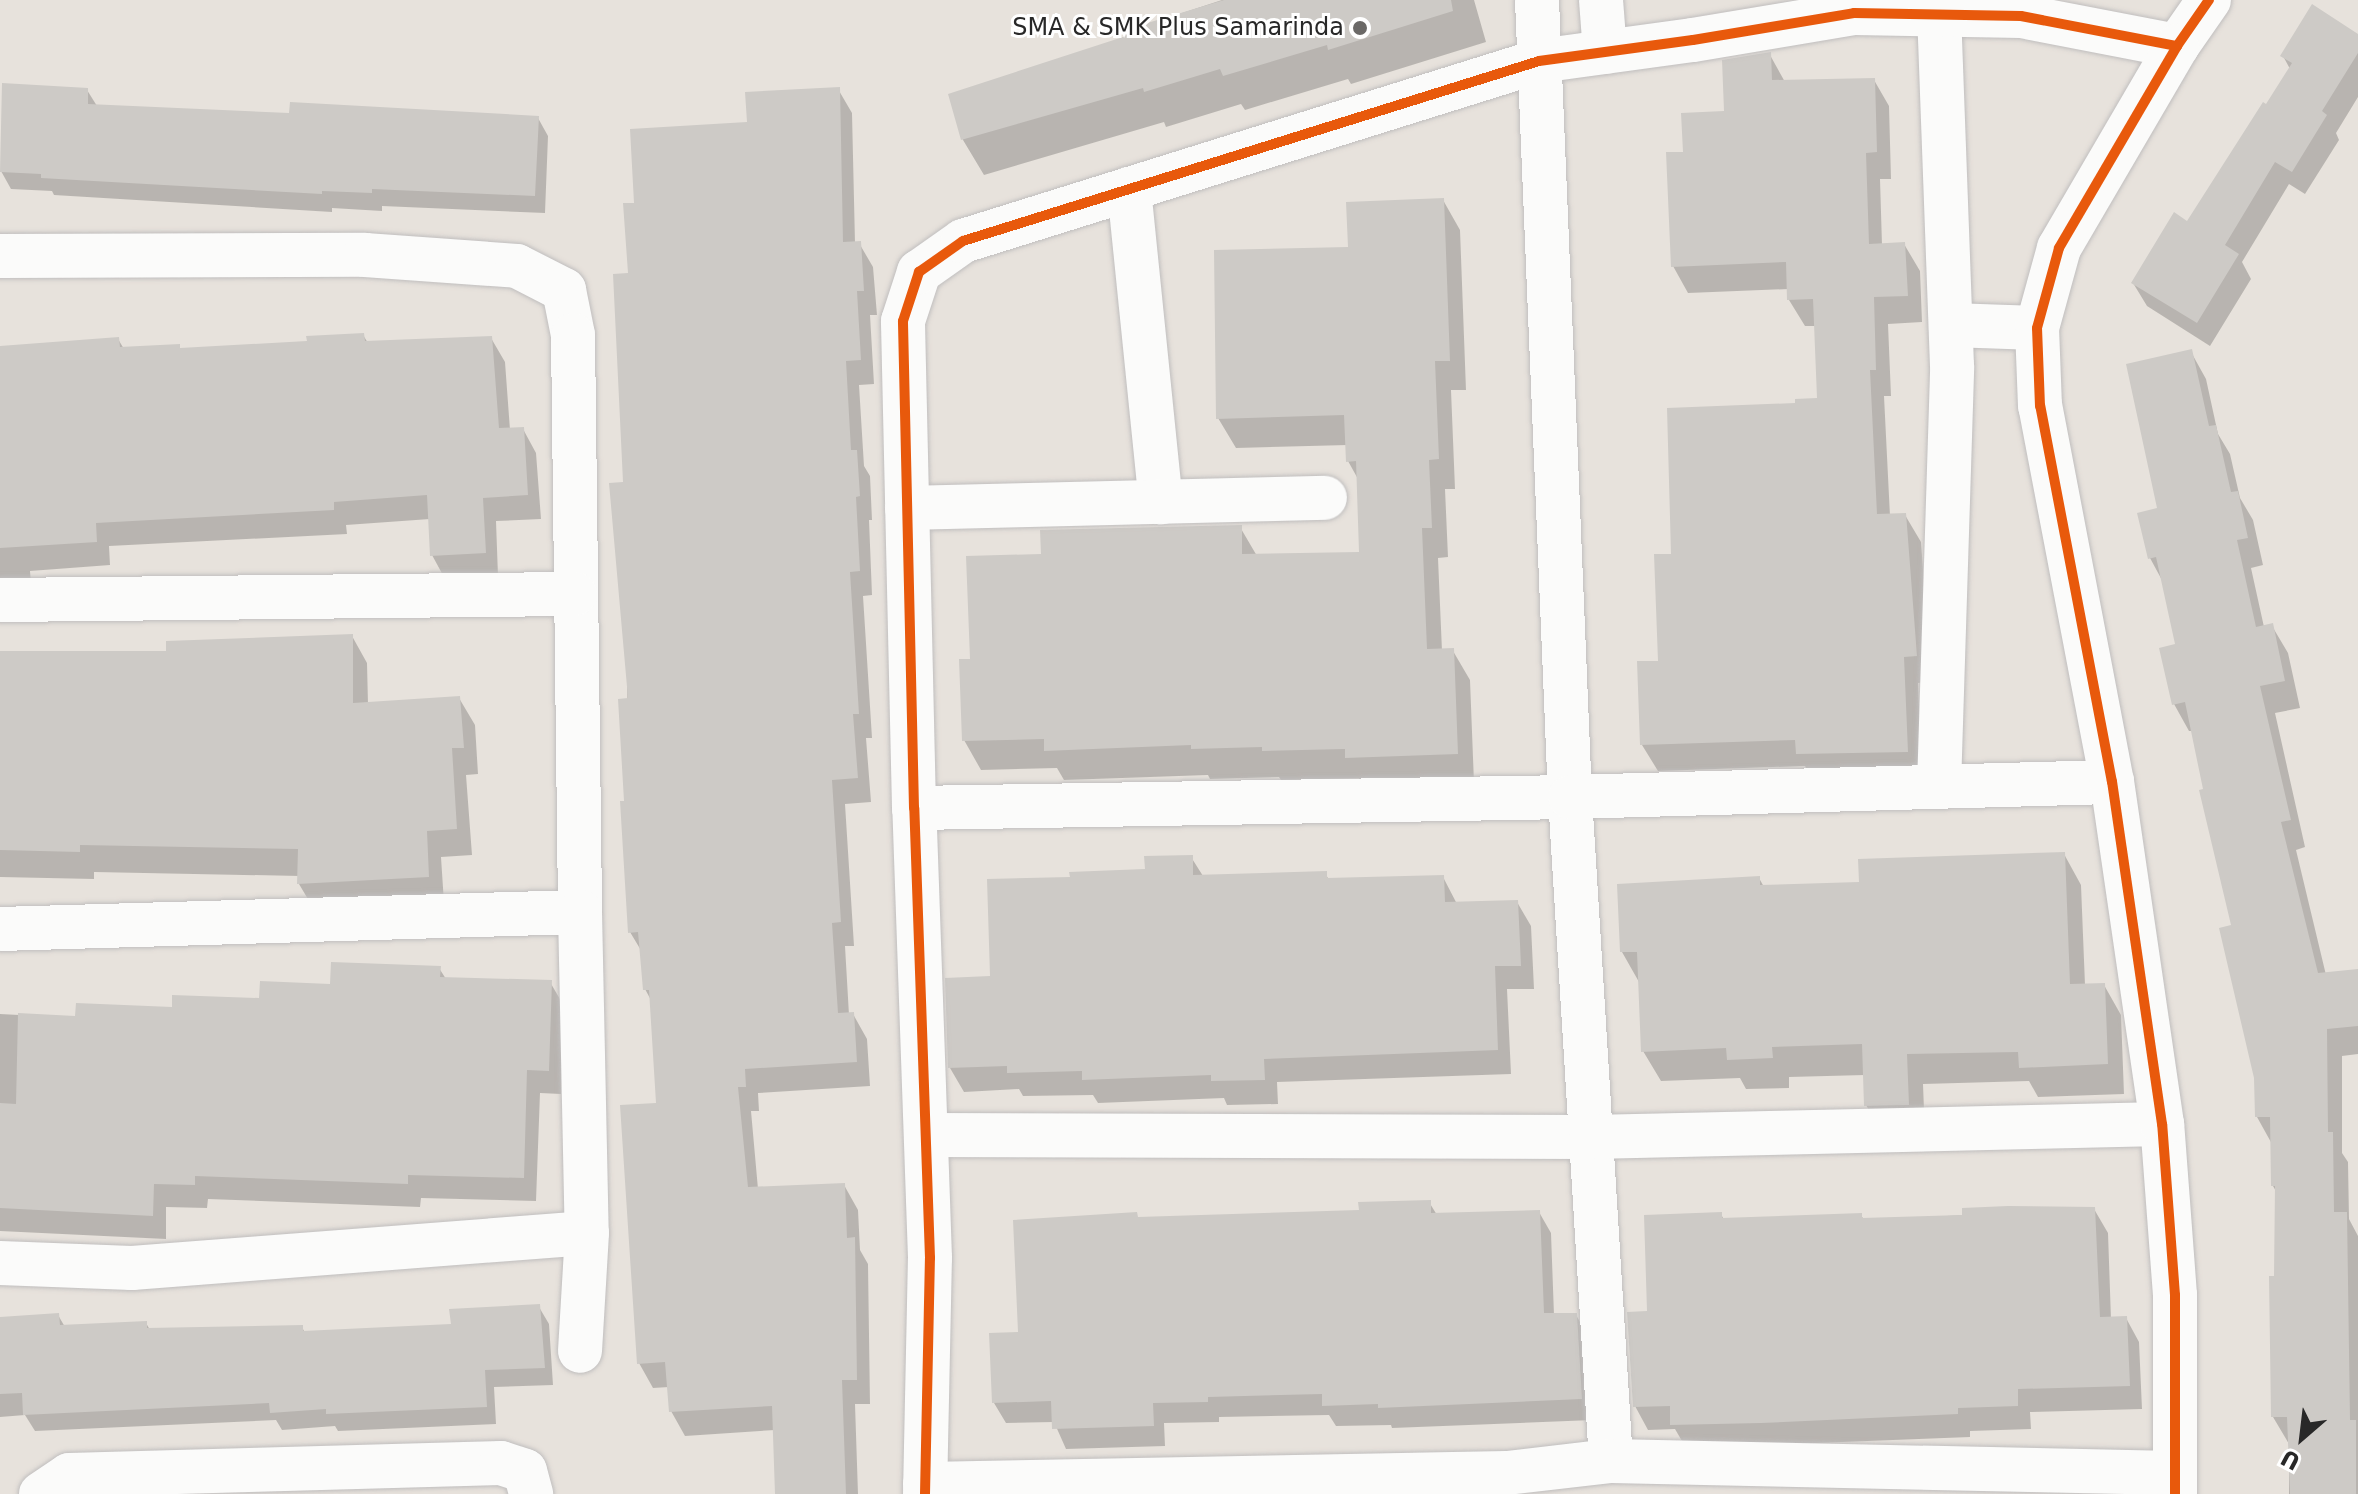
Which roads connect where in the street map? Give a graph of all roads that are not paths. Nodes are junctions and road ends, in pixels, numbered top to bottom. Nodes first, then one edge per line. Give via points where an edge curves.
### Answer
1 (1537, 0) edge
2 (1601, 0) edge
3 (2209, 0) edge
4 (1939, 14) junction
5 (2177, 46) junction
6 (1605, 52) junction
7 (1539, 61) junction
8 (1129, 189) junction
9 (0, 256) edge
10 (1951, 325) junction
11 (2037, 328) junction
12 (1325, 498) dead end
13 (1161, 502) junction
14 (907, 508) junction
15 (575, 594) junction
16 (0, 600) edge
17 (2112, 782) junction
18 (1939, 787) junction
19 (1570, 797) junction
20 (914, 808) junction
21 (580, 912) junction
22 (0, 929) edge
23 (2162, 1124) junction
24 (926, 1135) junction
25 (1591, 1137) junction
26 (587, 1233) junction
27 (0, 1263) edge
28 (580, 1351) dead end
29 (1611, 1461) junction
30 (1668, 1478) edge
31 (434, 1479) edge
32 (1507, 1483) edge
33 (2174, 1484) edge
34 (925, 1489) edge
35 (41, 1494) edge
36 (531, 1494) edge

1 - 7 street
2 - 6 street
3 - 5 street
4 - 5 street via 2021,16
4 - 6 street via 1854,13
4 - 10 street
5 - 11 street via 2059,248
6 - 7 street
7 - 8 street
7 - 19 street
8 - 13 street
8 - 14 street via 963,241 919,272 903,321
9 - 15 street via 365,255 517,266 564,290 573,335
10 - 11 street
10 - 18 street
11 - 17 street via 2040,406
12 - 13 street
13 - 14 street
14 - 20 street
15 - 16 street
15 - 21 street
17 - 18 street
17 - 23 street
18 - 19 street
19 - 20 street
19 - 25 street
20 - 24 street
21 - 22 street
21 - 26 street
23 - 25 street
23 - 33 street via 2175,1295
24 - 25 street
24 - 34 street via 930,1258
25 - 29 street
26 - 27 street via 132,1268
26 - 28 street
29 - 30 street
29 - 32 street
30 - 33 street
31 - 35 street via 69,1475
31 - 36 street via 501,1463 525,1471
32 - 34 street

